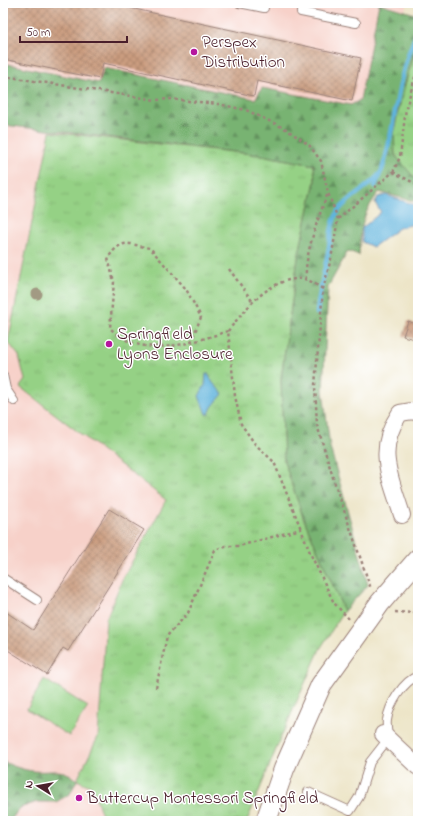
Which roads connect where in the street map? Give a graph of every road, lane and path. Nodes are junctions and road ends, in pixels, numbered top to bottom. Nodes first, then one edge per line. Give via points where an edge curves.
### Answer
1 (239, 3) edge
2 (303, 3) edge
3 (264, 8) dead end
4 (356, 23) dead end
5 (418, 67) edge
6 (3, 76) edge
7 (393, 172) junction
8 (418, 185) edge
9 (328, 193) junction
10 (338, 218) junction
11 (229, 269) dead end
12 (306, 280) junction
13 (323, 289) junction
14 (253, 302) junction
15 (228, 331) junction
16 (191, 342) junction
17 (3, 375) edge
18 (14, 401) dead end
19 (418, 413) edge
20 (402, 515) dead end
21 (301, 529) junction
22 (418, 560) edge
23 (3, 578) edge
24 (377, 599) junction
25 (37, 600) dead end
26 (418, 613) edge
27 (353, 623) dead end
28 (418, 676) edge
29 (156, 688) dead end
30 (386, 736) junction
31 (418, 766) edge
32 (308, 792) dead end
33 (266, 821) edge

1 - 3 lane
2 - 4 lane via 301,12
5 - 7 path via 406,108 400,157
6 - 9 path via 156,100 218,104 246,110 286,129 309,145 321,161
7 - 8 path
7 - 10 path
9 - 10 path
9 - 12 path via 308,257
10 - 13 path
11 - 14 path
12 - 13 path
12 - 14 path via 288,281 273,286
13 - 24 path via 315,385 317,425 335,484
14 - 15 path
15 - 16 path
15 - 21 path via 235,396 241,424 255,444 274,462
16 - 16 path via 201,317 186,289 150,248 133,243 120,244 114,248 108,258 114,282 110,328 118,336 133,343 166,347
17 - 18 lane via 6,389
19 - 20 street via 400,413 392,424 386,443 387,465
21 - 27 path via 334,603
21 - 29 path via 215,550 188,613 167,636
22 - 24 street
23 - 25 lane
24 - 26 path via 391,612
24 - 33 street via 321,685 284,769
28 - 30 lane via 408,680 397,695 387,720
30 - 31 street
30 - 32 lane via 370,762 358,797 350,811

